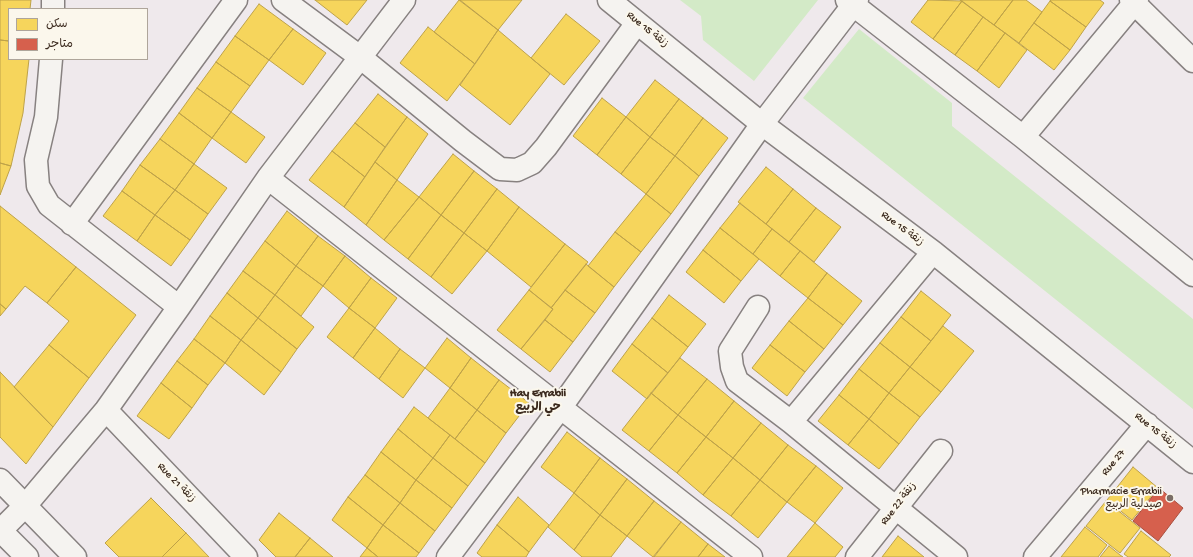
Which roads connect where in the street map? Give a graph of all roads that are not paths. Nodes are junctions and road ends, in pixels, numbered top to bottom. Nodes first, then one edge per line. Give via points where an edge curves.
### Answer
1 (236, 0) edge
2 (283, 0) edge
3 (404, 0) edge
4 (609, 0) edge
5 (1134, 1) edge
6 (852, 2) edge
7 (637, 23) junction
8 (360, 57) junction
9 (51, 60) edge
10 (1193, 61) edge
11 (762, 124) junction
12 (1022, 137) junction
13 (268, 178) junction
14 (72, 224) junction
15 (934, 252) junction
16 (1193, 275) edge
17 (179, 307) junction
18 (758, 307) dead end
19 (561, 407) junction
20 (106, 410) junction
21 (791, 422) junction
22 (1147, 424) junction
23 (941, 451) dead end
24 (1193, 462) edge
25 (0, 480) edge
26 (24, 506) junction
27 (896, 508) junction
28 (0, 530) edge
29 (27, 557) edge
30 (75, 557) edge
31 (246, 557) edge
32 (448, 557) edge
33 (751, 557) edge
34 (857, 557) edge
35 (956, 557) edge
36 (1036, 557) edge

1 - 14 street
2 - 8 street
3 - 8 street
4 - 7 street, Rue 15 زنقة
5 - 10 street
5 - 12 street
6 - 11 street
6 - 12 street
7 - 8 street via 546,147 532,163 517,170 500,169
7 - 11 street, Rue 15 زنقة
8 - 13 street
9 - 14 street via 46,117 36,160 38,186 49,205
11 - 15 street, Rue 15 زنقة
11 - 19 street
12 - 16 street
13 - 17 street
13 - 19 street
14 - 17 street
15 - 21 street
15 - 22 street, Rue 15 زنقة
17 - 20 street
18 - 21 street via 730,352 732,367 737,381
19 - 32 street
19 - 33 street
20 - 26 street
20 - 31 street, Rue 21 زنقة
21 - 27 street
22 - 24 street, Rue 15 زنقة
22 - 36 street, Rue 27
23 - 27 street, Rue 22 زنقة
25 - 26 street
26 - 28 street
26 - 30 street
27 - 34 street, Rue 22 زنقة
27 - 35 street
28 - 29 street

